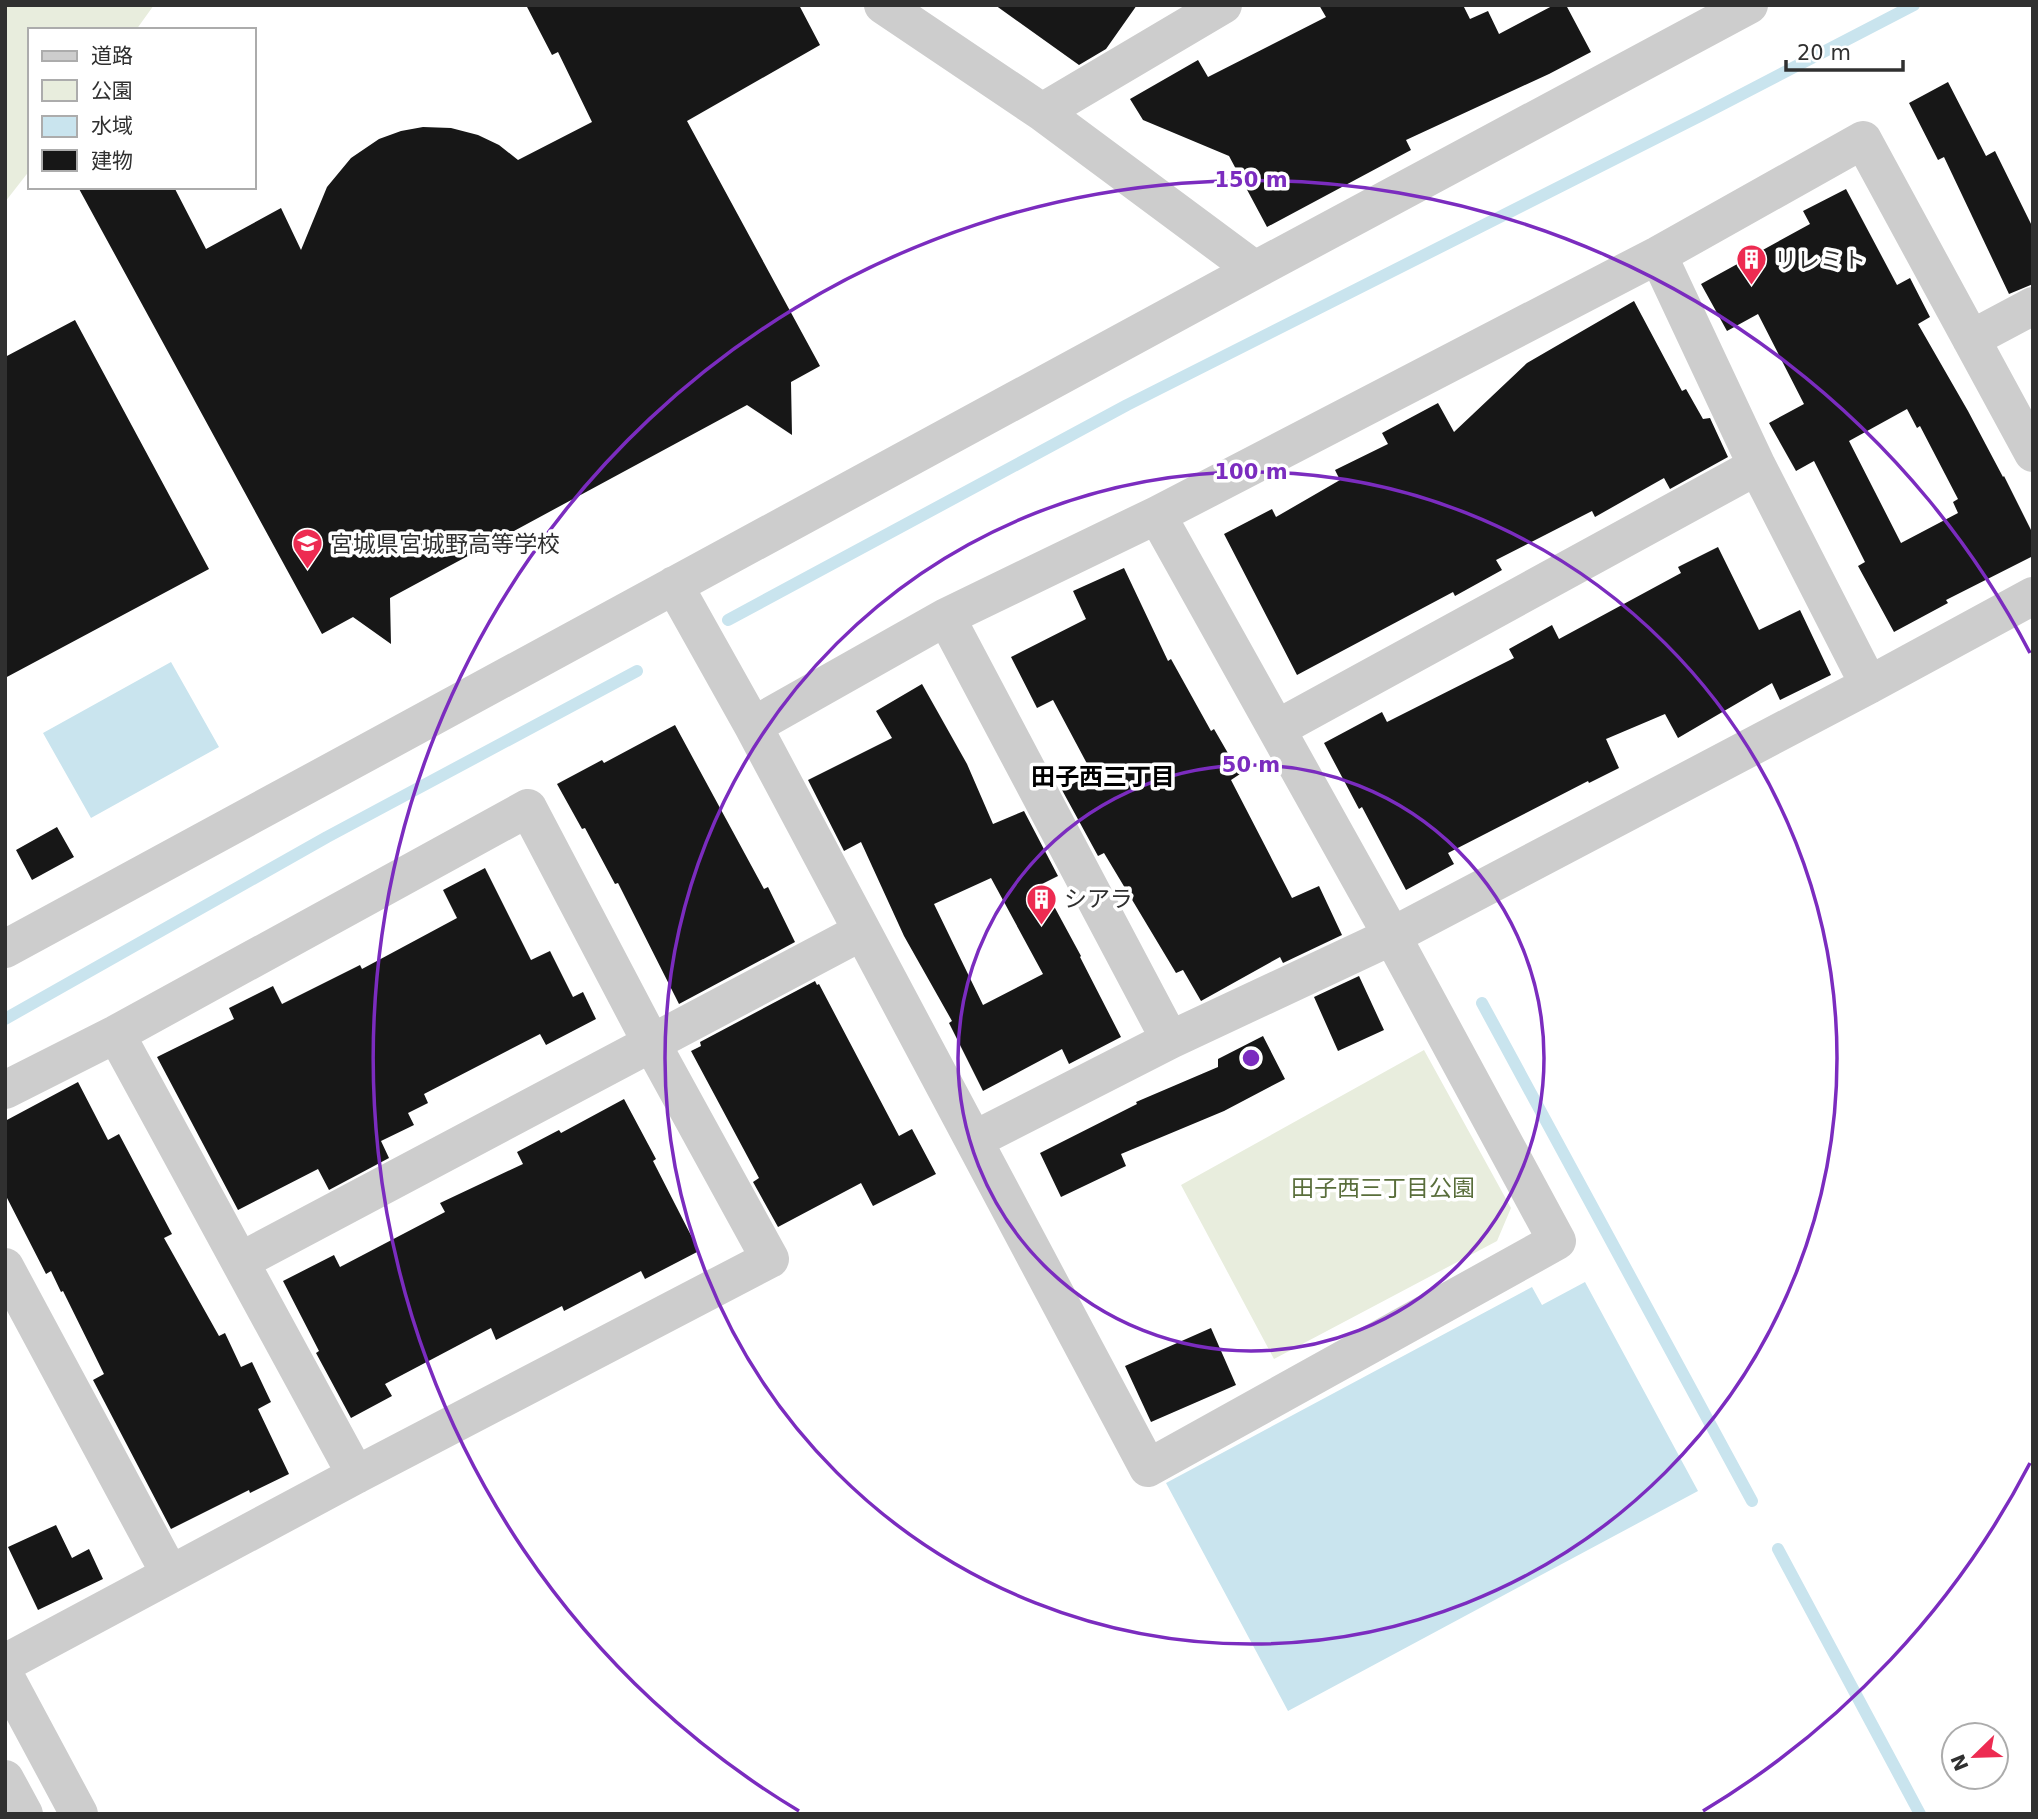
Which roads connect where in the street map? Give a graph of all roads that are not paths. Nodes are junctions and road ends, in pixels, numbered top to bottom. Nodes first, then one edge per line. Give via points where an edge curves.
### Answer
1 (883, 5) edge
2 (1223, 5) edge
3 (1749, 5) edge
4 (1042, 112) junction
5 (1658, 254) junction
6 (1255, 270) junction
7 (2033, 306) edge
8 (1971, 339) junction
9 (2033, 453) edge
10 (1757, 466) junction
11 (1157, 515) junction
12 (674, 585) junction
13 (2033, 596) edge
14 (946, 617) junction
15 (1869, 685) junction
16 (753, 726) junction
17 (1278, 728) junction
18 (861, 932) junction
19 (1392, 936) junction
20 (6, 947) edge
21 (116, 1034) junction
22 (1170, 1040) junction
23 (652, 1044) junction
24 (5, 1090) edge
25 (974, 1140) junction
26 (241, 1261) junction
27 (5, 1267) edge
28 (356, 1475) junction
29 (170, 1574) junction
30 (5, 1663) edge
31 (5, 1676) edge
32 (5, 1779) edge
33 (24, 1814) edge
34 (79, 1814) edge

1 - 4 street
2 - 4 street
3 - 6 street
4 - 6 street
5 - 8 street via 1863,140
5 - 10 street
5 - 11 street
6 - 12 street
7 - 8 street
8 - 9 street
10 - 15 street
10 - 17 street
11 - 14 street
11 - 17 street
12 - 16 street
12 - 20 street
13 - 15 street
14 - 16 street
14 - 22 street
15 - 19 street
16 - 18 street
17 - 19 street
18 - 23 street
18 - 25 street
19 - 22 street
19 - 25 street via 1557,1241 1147,1468
21 - 23 street via 528,808
21 - 24 street
21 - 26 street
22 - 25 street
23 - 26 street
23 - 28 street via 771,1259
26 - 28 street
27 - 29 street
28 - 29 street
29 - 30 street
31 - 34 street
32 - 33 street

